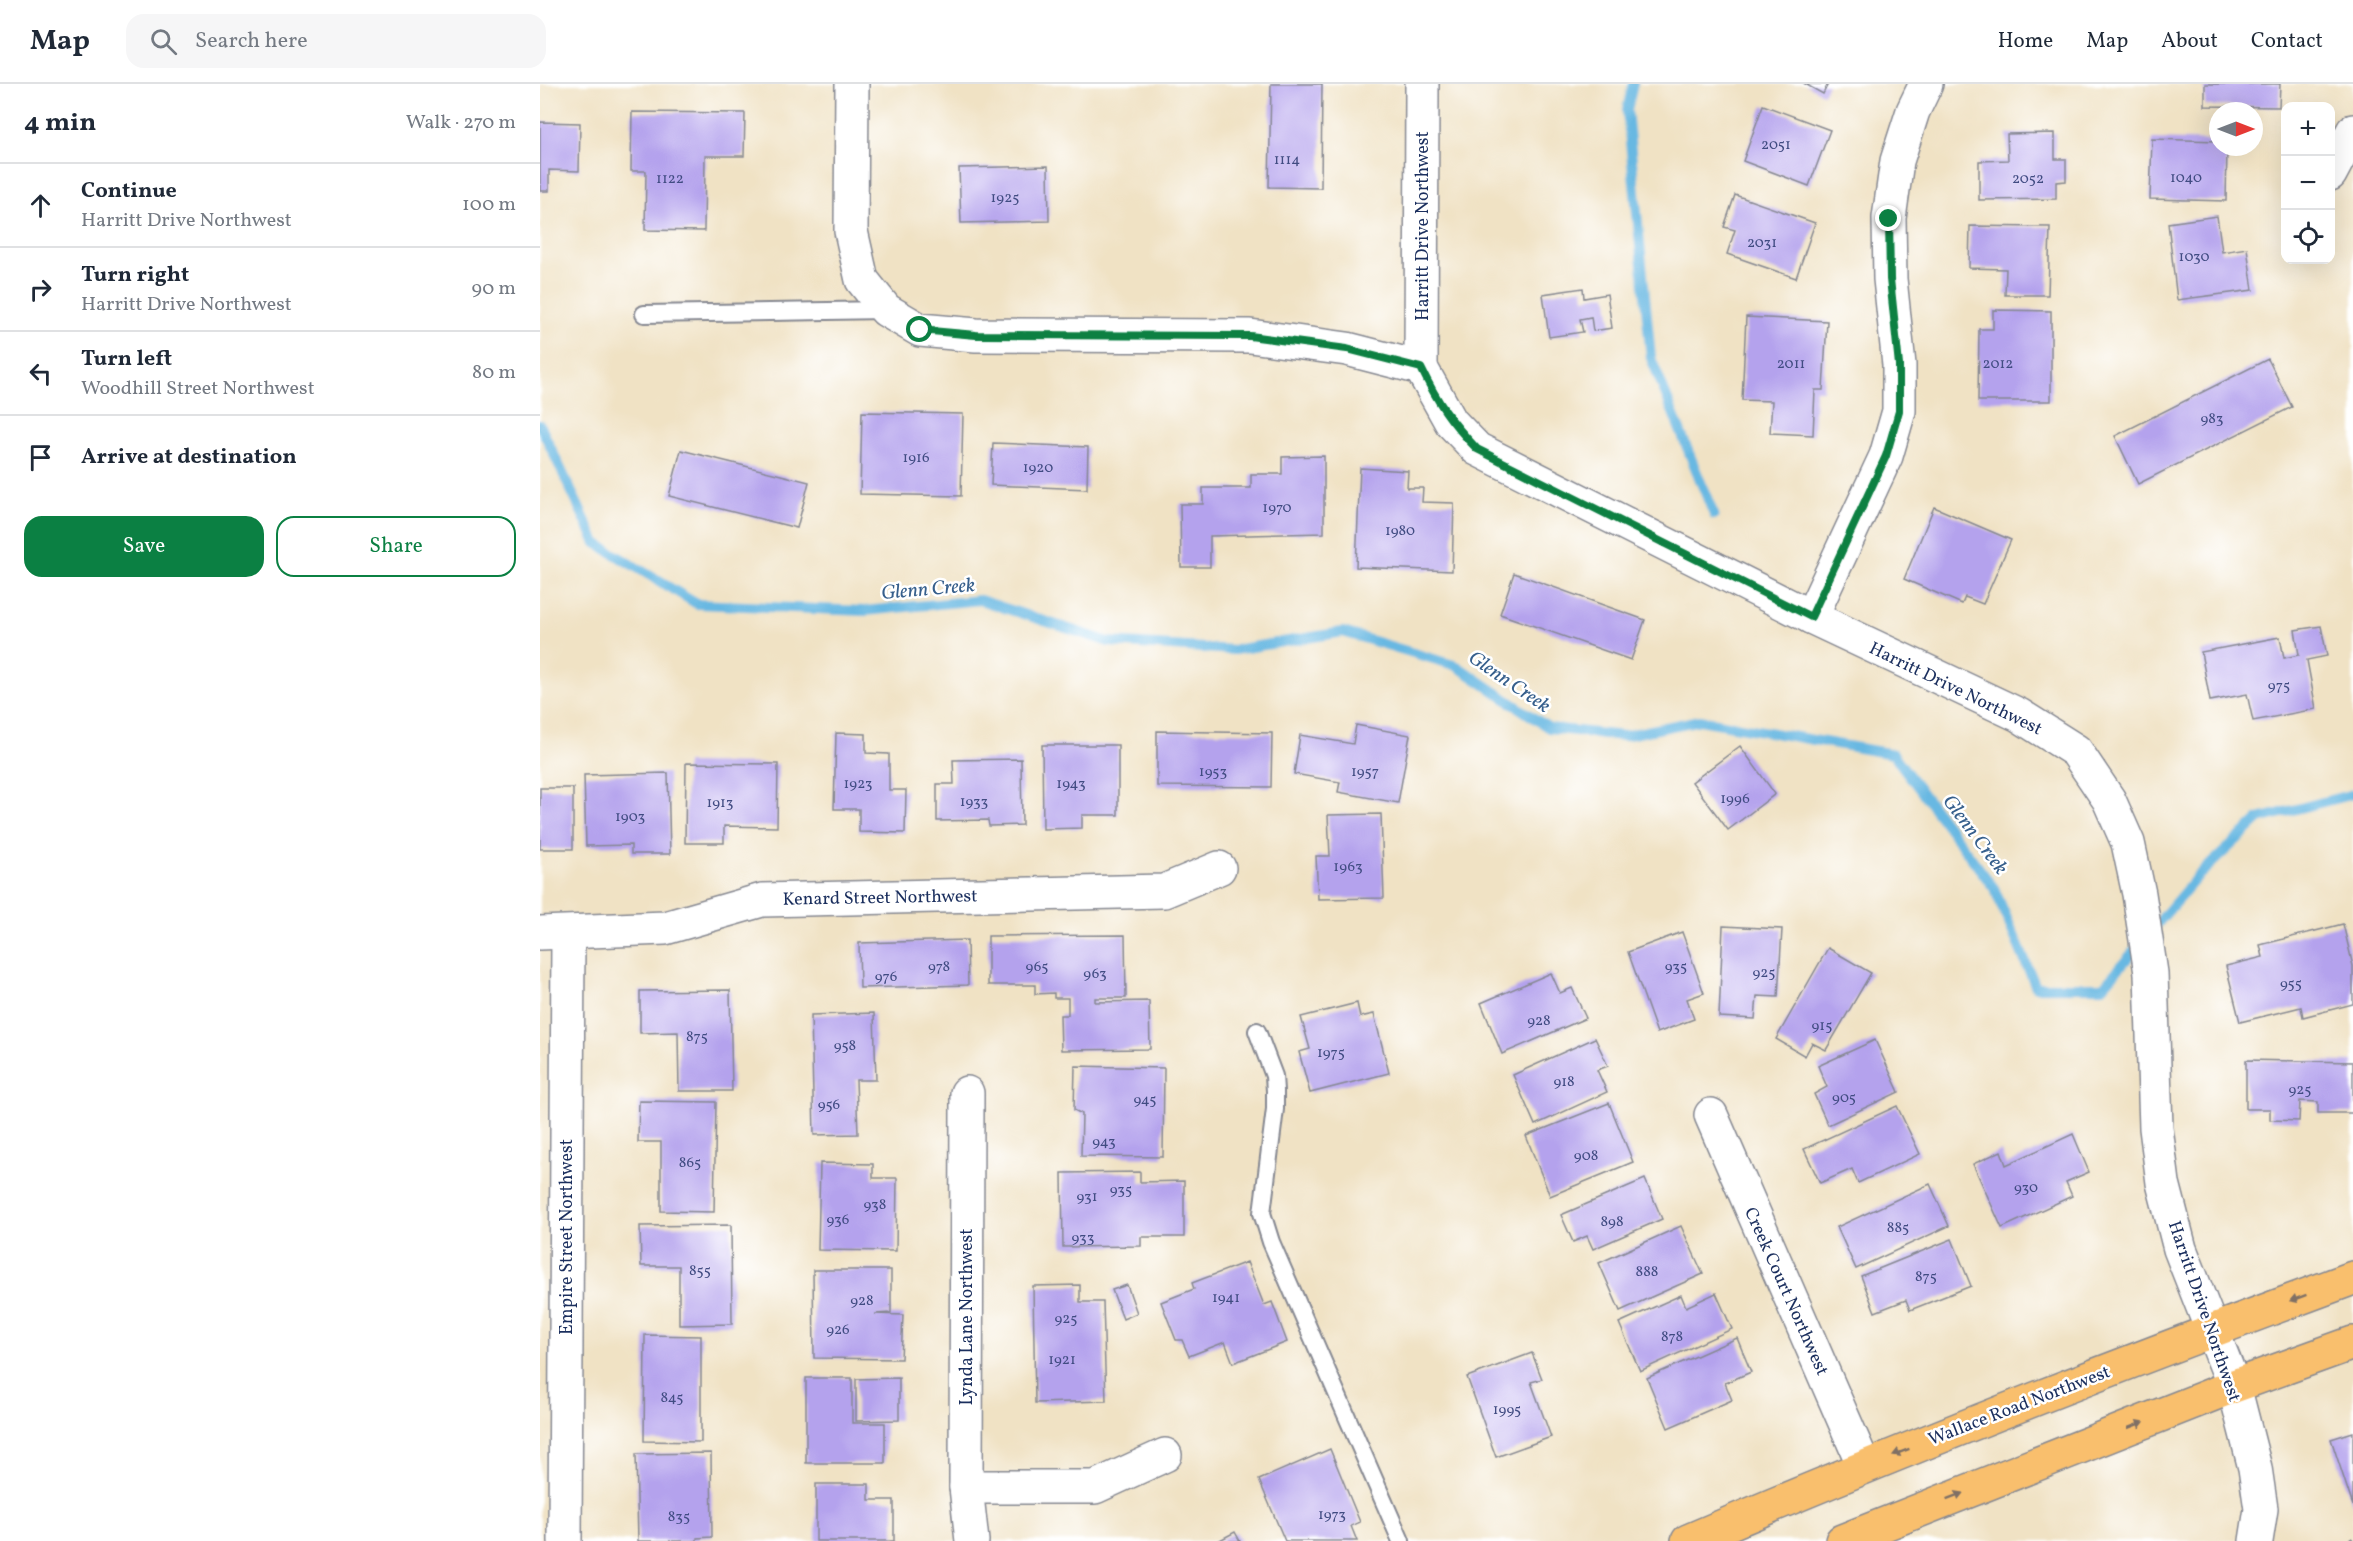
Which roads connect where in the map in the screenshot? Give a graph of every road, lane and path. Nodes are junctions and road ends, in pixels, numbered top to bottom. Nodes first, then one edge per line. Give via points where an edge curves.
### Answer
1 (852, 84) edge
2 (1422, 84) edge
3 (1926, 84) edge
4 (2353, 131) edge
5 (2335, 166) edge
6 (886, 310) junction
7 (644, 314) dead end
8 (1421, 368) junction
9 (1811, 617) junction
10 (1219, 868) dead end
11 (554, 933) edge
12 (1257, 1031) dead end
13 (967, 1093) dead end
14 (1711, 1115) dead end
15 (2353, 1278) edge
16 (2213, 1330) junction
17 (2353, 1343) edge
18 (2234, 1386) junction
19 (1165, 1455) dead end
20 (1864, 1466) junction
21 (966, 1487) junction
22 (1884, 1533) edge
23 (565, 1541) edge
24 (972, 1541) edge
25 (1401, 1541) edge
26 (1688, 1541) edge
27 (1842, 1541) edge
28 (2256, 1541) edge

1 - 6 street via 851,231 861,280
2 - 8 street, Harritt Drive Northwest
3 - 9 street via 1897,161 1889,219 1899,411 1886,456
4 - 5 street
6 - 7 lane
6 - 8 street via 920,330 976,335 1250,336 1347,349
8 - 9 street, Harritt Drive Northwest via 1451,422 1477,449
9 - 16 street, Harritt Drive Northwest via 2019,715 2076,751 2109,800 2128,843 2151,973 2156,1128 2163,1183 2180,1249
10 - 11 street, Kenard Street Northwest via 1164,891 762,900 665,928
11 - 23 street, Empire Street Northwest
12 - 25 lane via 1274,1076 1275,1091 1262,1212 1271,1242
13 - 21 street, Lynda Lane Northwest
14 - 20 street, Creek Court Northwest
15 -> 16 main road, Wallace Road Northwest
16 - 18 street, Harritt Drive Northwest
16 -> 20 main road, Wallace Road Northwest
17 - 18 main road
22 -> 18 main road
18 - 28 street, Harritt Drive Northwest via 2261,1509
19 - 21 street via 1095,1486
20 - 26 main road, Wallace Road Northwest
21 - 24 street, Lynda Lane Northwest
22 - 27 main road

